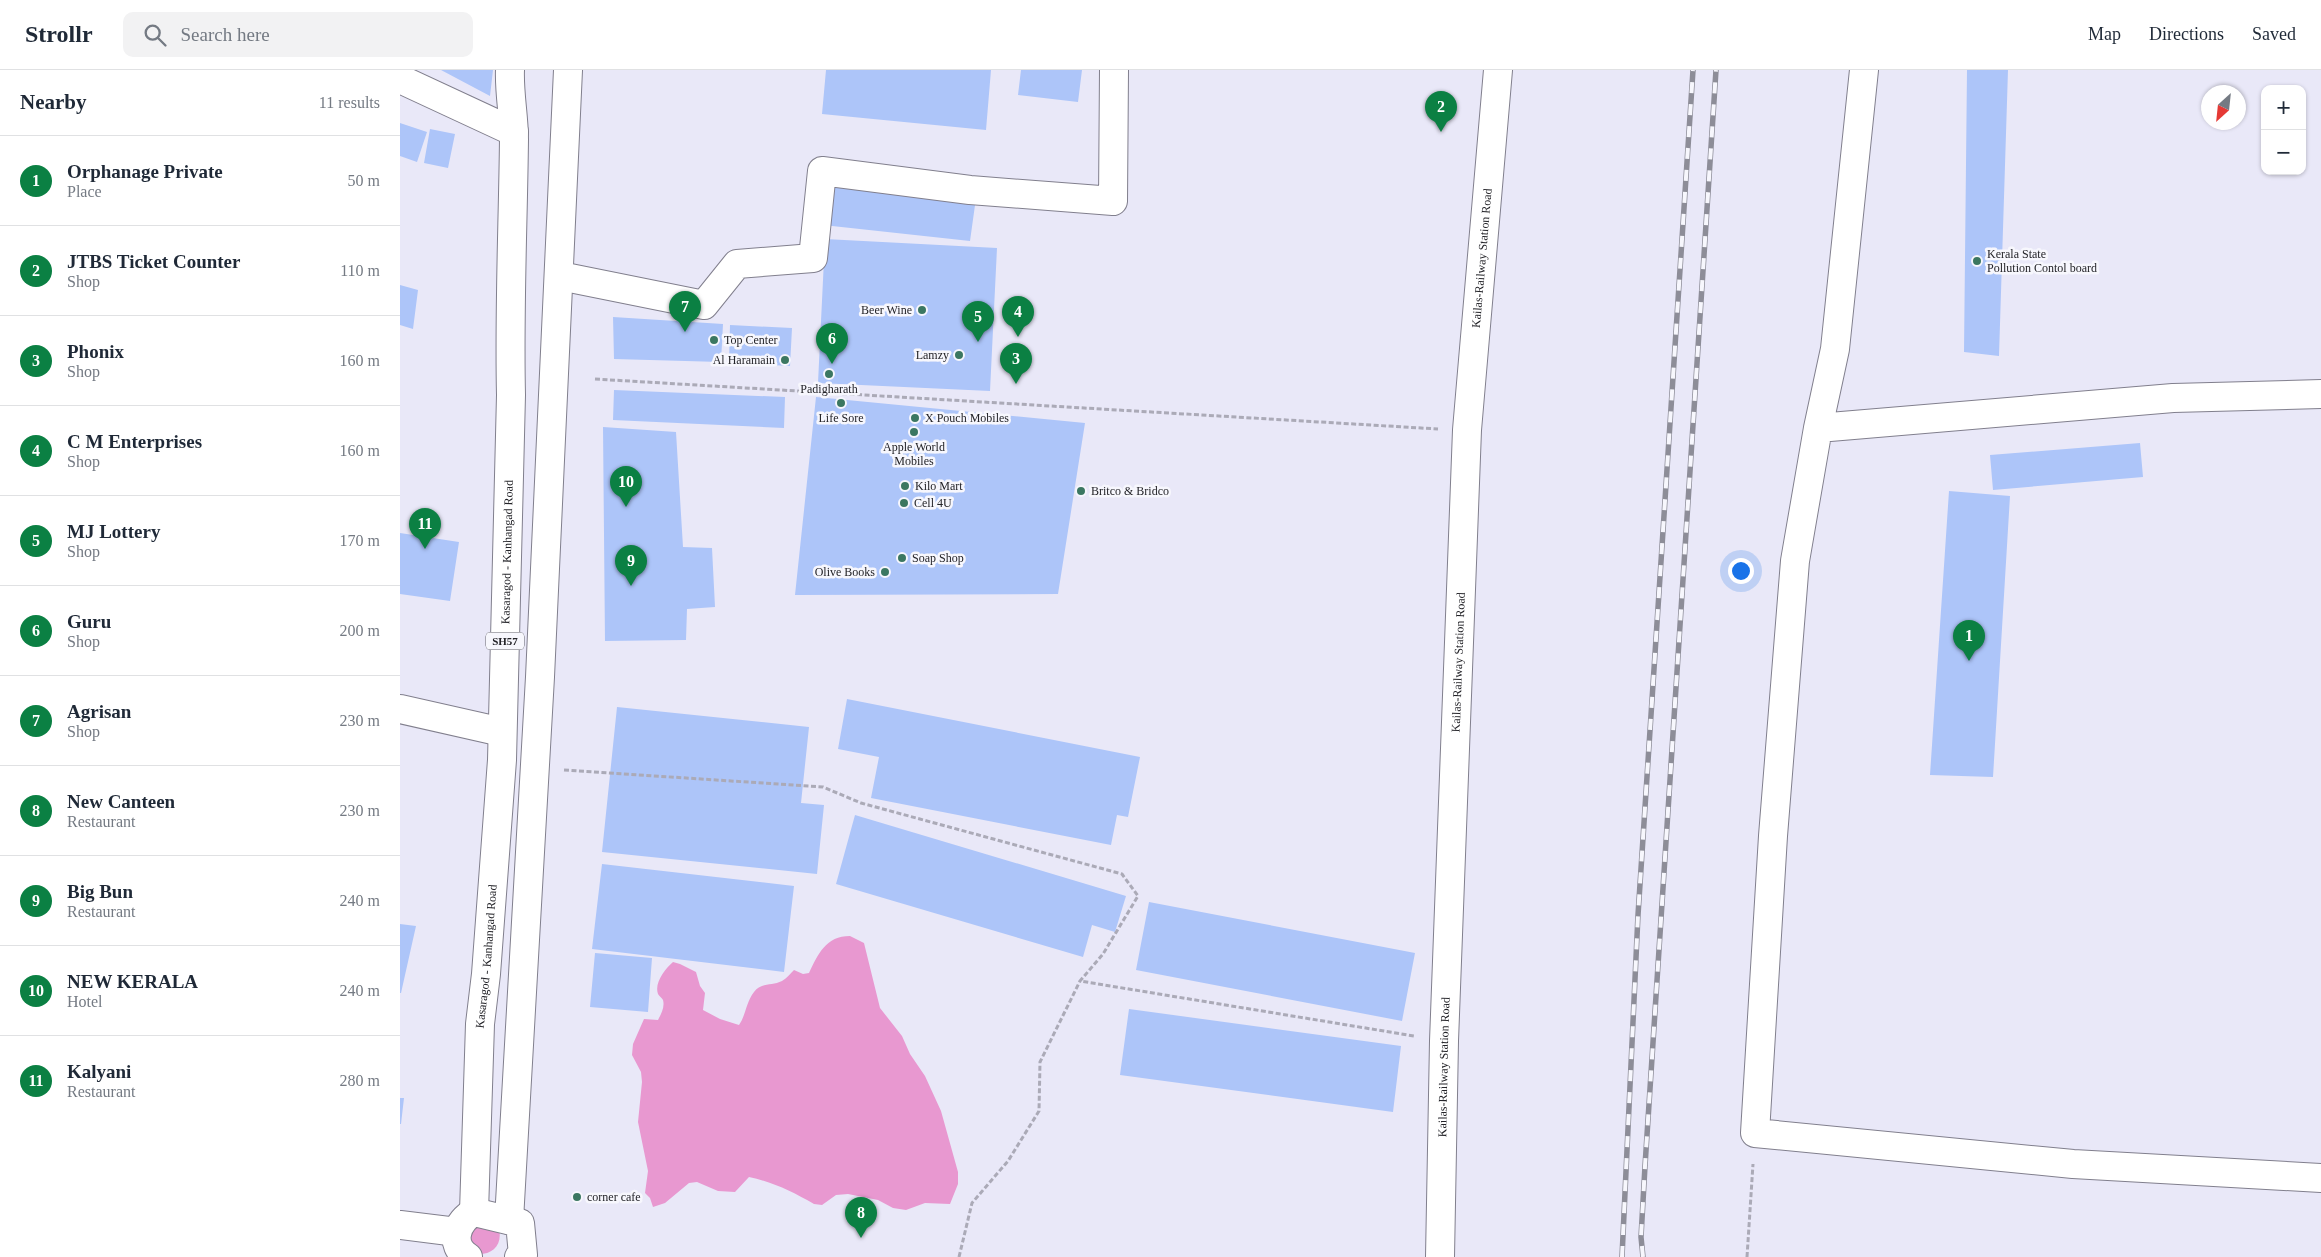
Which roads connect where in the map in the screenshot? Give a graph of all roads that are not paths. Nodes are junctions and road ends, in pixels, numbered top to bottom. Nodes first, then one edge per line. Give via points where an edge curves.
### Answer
1 (510, 70) edge
2 (568, 70) edge
3 (1114, 70) edge
4 (1498, 70) edge
5 (1864, 70) edge
6 (400, 79) edge
7 (514, 132) junction
8 (560, 276) junction
9 (2321, 394) edge
10 (1818, 428) junction
11 (400, 709) edge
12 (502, 732) junction
13 (2321, 1178) edge
14 (509, 1220) junction
15 (465, 1222) junction
16 (400, 1225) edge
17 (524, 1256) edge
18 (468, 1257) edge
19 (1440, 1257) edge

1 - 7 street, Kasaragod - Kanhangad Road / SH57
2 - 8 street
3 - 8 street via 1113,201 970,190 822,171 813,258 738,264 704,305
4 - 19 street, Kailas-Railway Station Road via 1467,430 1444,1041
5 - 10 street via 1835,349
6 - 7 street
7 - 12 street, Kasaragod - Kanhangad Road / SH57
8 - 14 street
9 - 10 street via 2173,398
10 - 13 street via 1795,561 1754,1133 2073,1164
11 - 12 street
12 - 15 street, Kasaragod - Kanhangad Road / SH57
14 - 15 street
14 - 17 street via 520,1223
15 - 16 street
15 - 18 street via 459,1248

